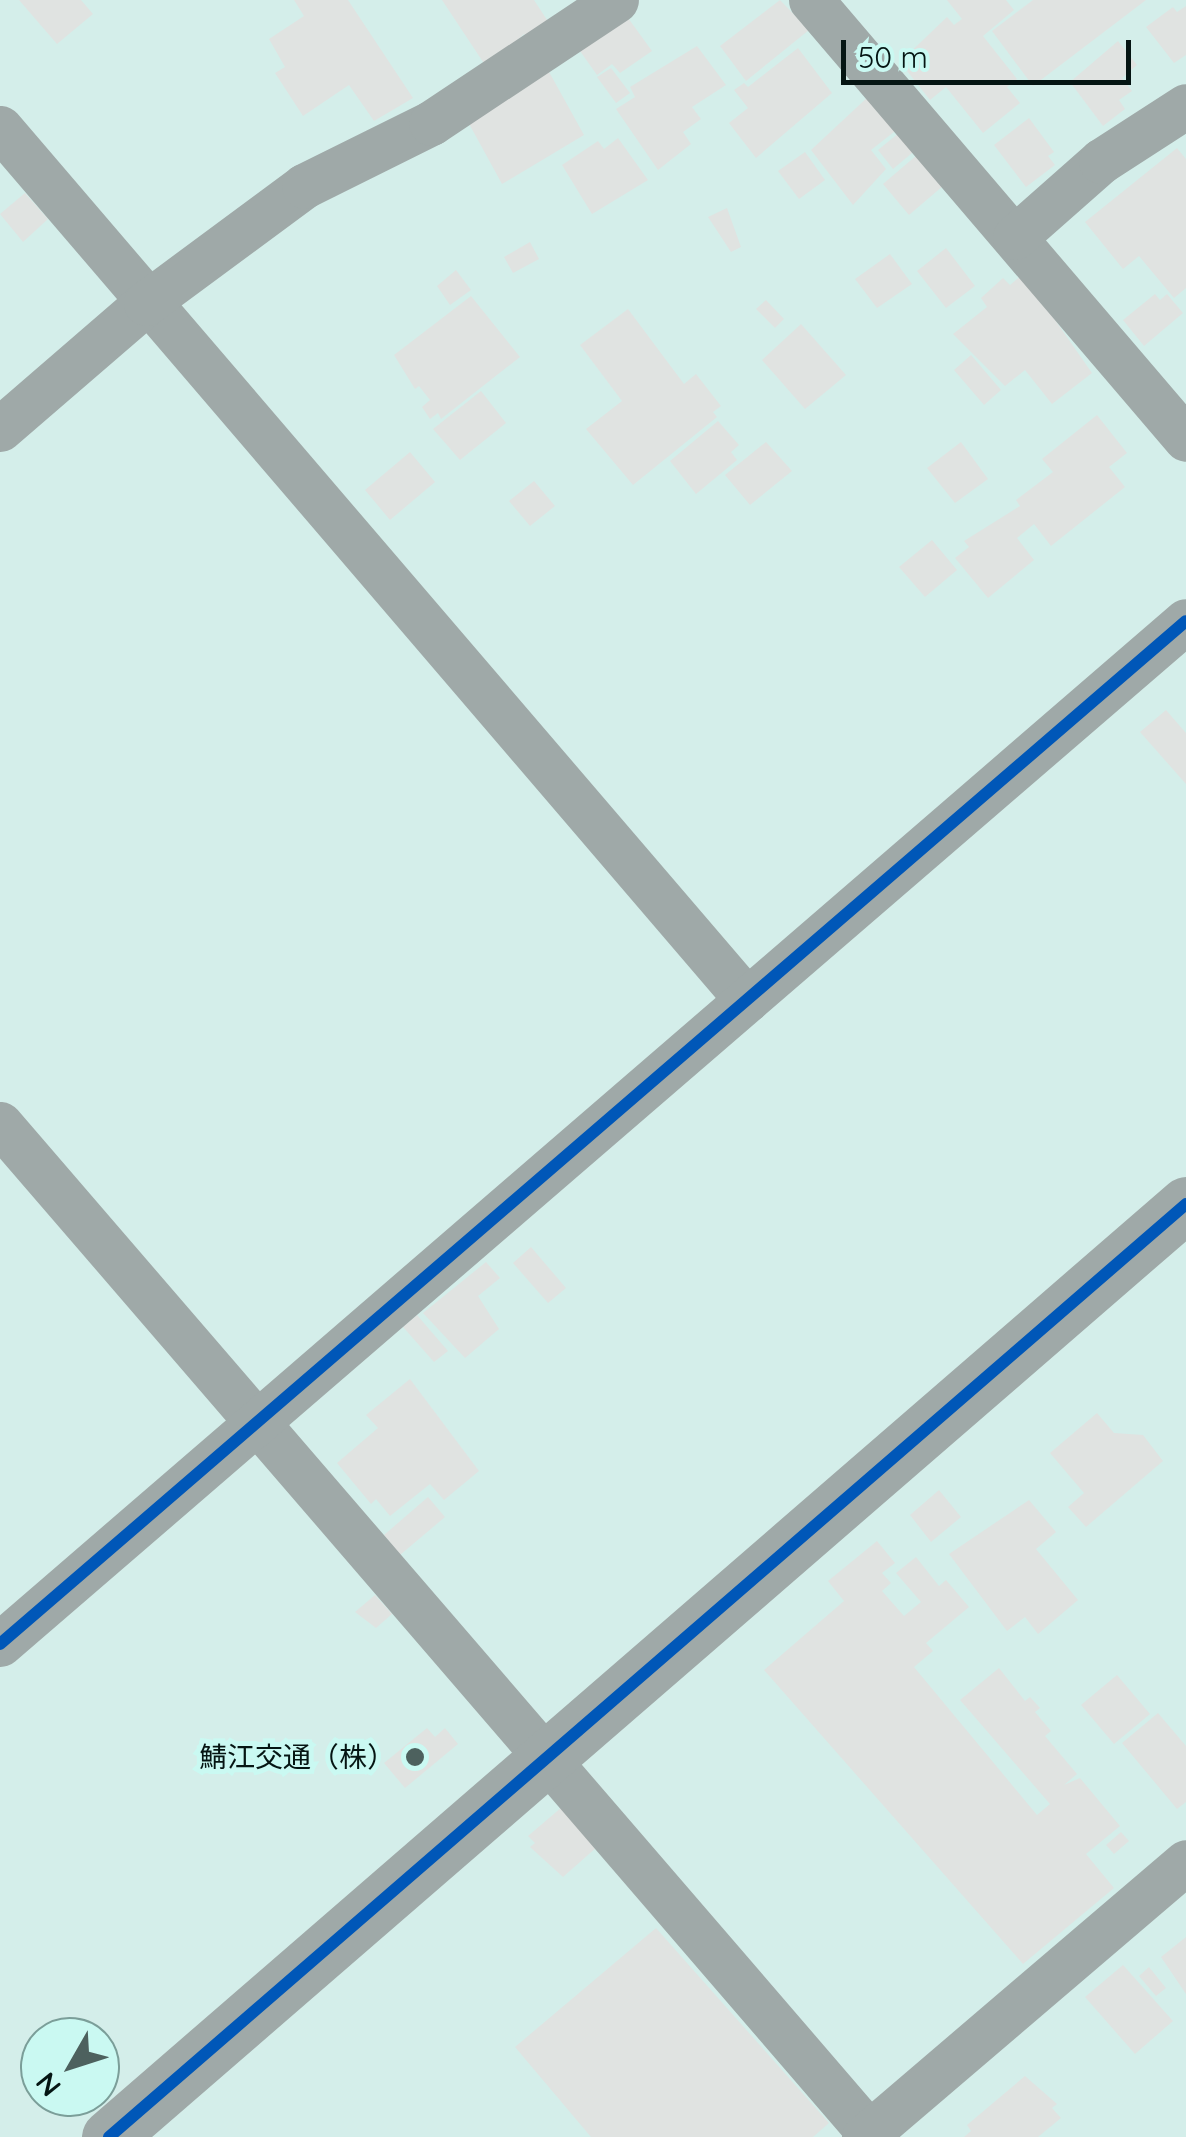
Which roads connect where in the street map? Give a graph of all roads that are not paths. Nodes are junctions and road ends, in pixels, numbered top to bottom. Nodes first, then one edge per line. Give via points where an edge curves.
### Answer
1 (616, 0) edge
2 (812, 0) edge
3 (1186, 106) edge
4 (0, 128) edge
5 (1014, 237) junction
6 (146, 303) junction
7 (0, 429) edge
8 (1186, 438) edge
9 (1186, 621) edge
10 (747, 1000) junction
11 (0, 1124) edge
12 (1186, 1204) edge
13 (257, 1424) junction
14 (0, 1644) edge
15 (544, 1757) junction
16 (1186, 1862) edge
17 (869, 2136) edge
18 (109, 2137) edge

1 - 6 street via 431,123 304,186
2 - 5 street
3 - 5 street via 1101,162
4 - 6 street
5 - 8 street
6 - 7 street
6 - 10 street
9 - 10 street
10 - 13 street
11 - 13 street
12 - 15 street
13 - 14 street
13 - 15 street
15 - 17 street
15 - 18 street
16 - 17 street

